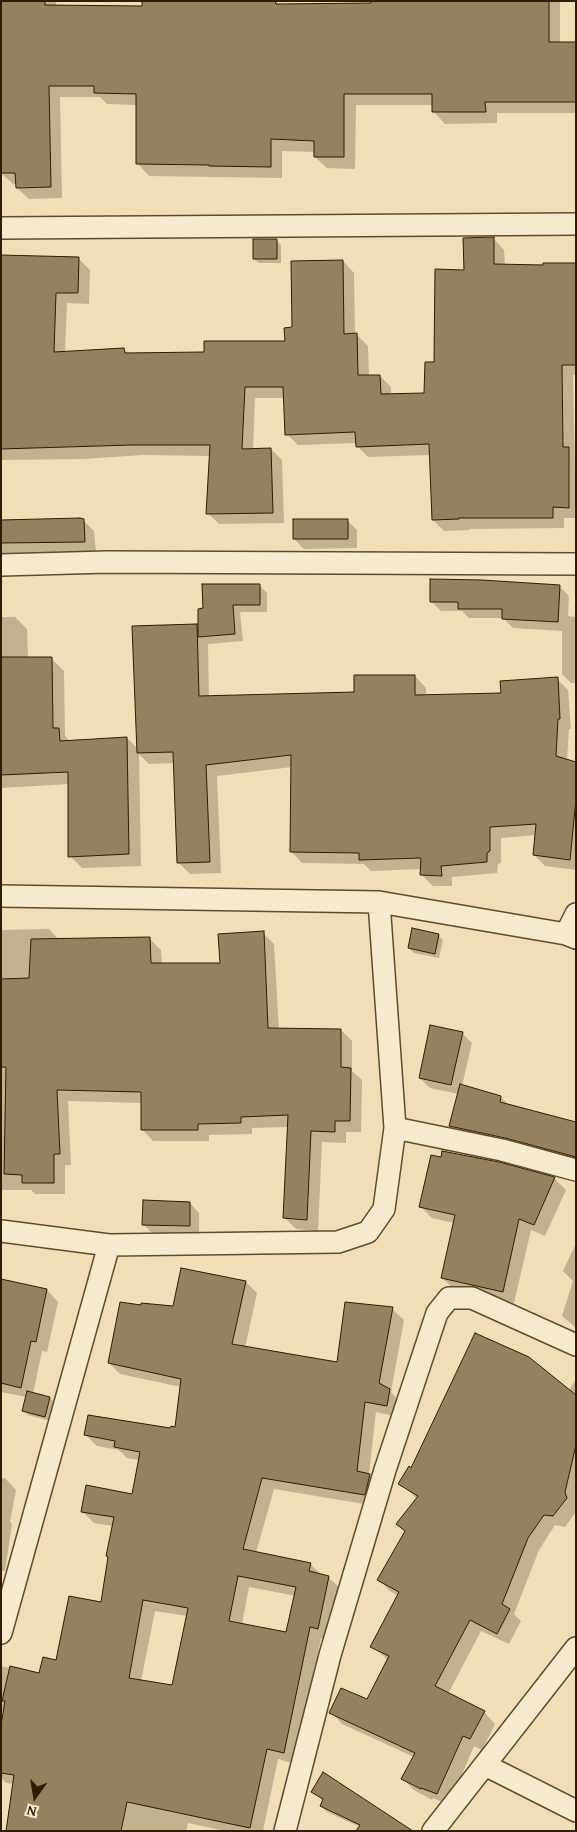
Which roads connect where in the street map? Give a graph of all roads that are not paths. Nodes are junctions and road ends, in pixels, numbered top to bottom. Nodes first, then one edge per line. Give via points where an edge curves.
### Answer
1 (576, 224) edge
2 (1, 228) edge
3 (576, 564) edge
4 (1, 565) edge
5 (1, 896) edge
6 (379, 902) junction
7 (576, 914) edge
8 (571, 936) edge
9 (394, 1128) junction
10 (576, 1170) edge
11 (1, 1231) edge
12 (109, 1245) junction
13 (576, 1345) edge
14 (1, 1632) edge
15 (576, 1648) edge
16 (485, 1765) junction
17 (576, 1811) edge
18 (285, 1831) edge
19 (433, 1831) edge

1 - 2 street
3 - 4 street via 107,562
5 - 6 street
6 - 8 street
6 - 9 street
7 - 8 street
9 - 10 street via 502,1150
9 - 12 street via 384,1209 368,1232 338,1242
11 - 12 street
12 - 14 street
13 - 18 street via 472,1298 449,1298 437,1312 385,1470 330,1655
15 - 16 street
16 - 17 street
16 - 19 street

